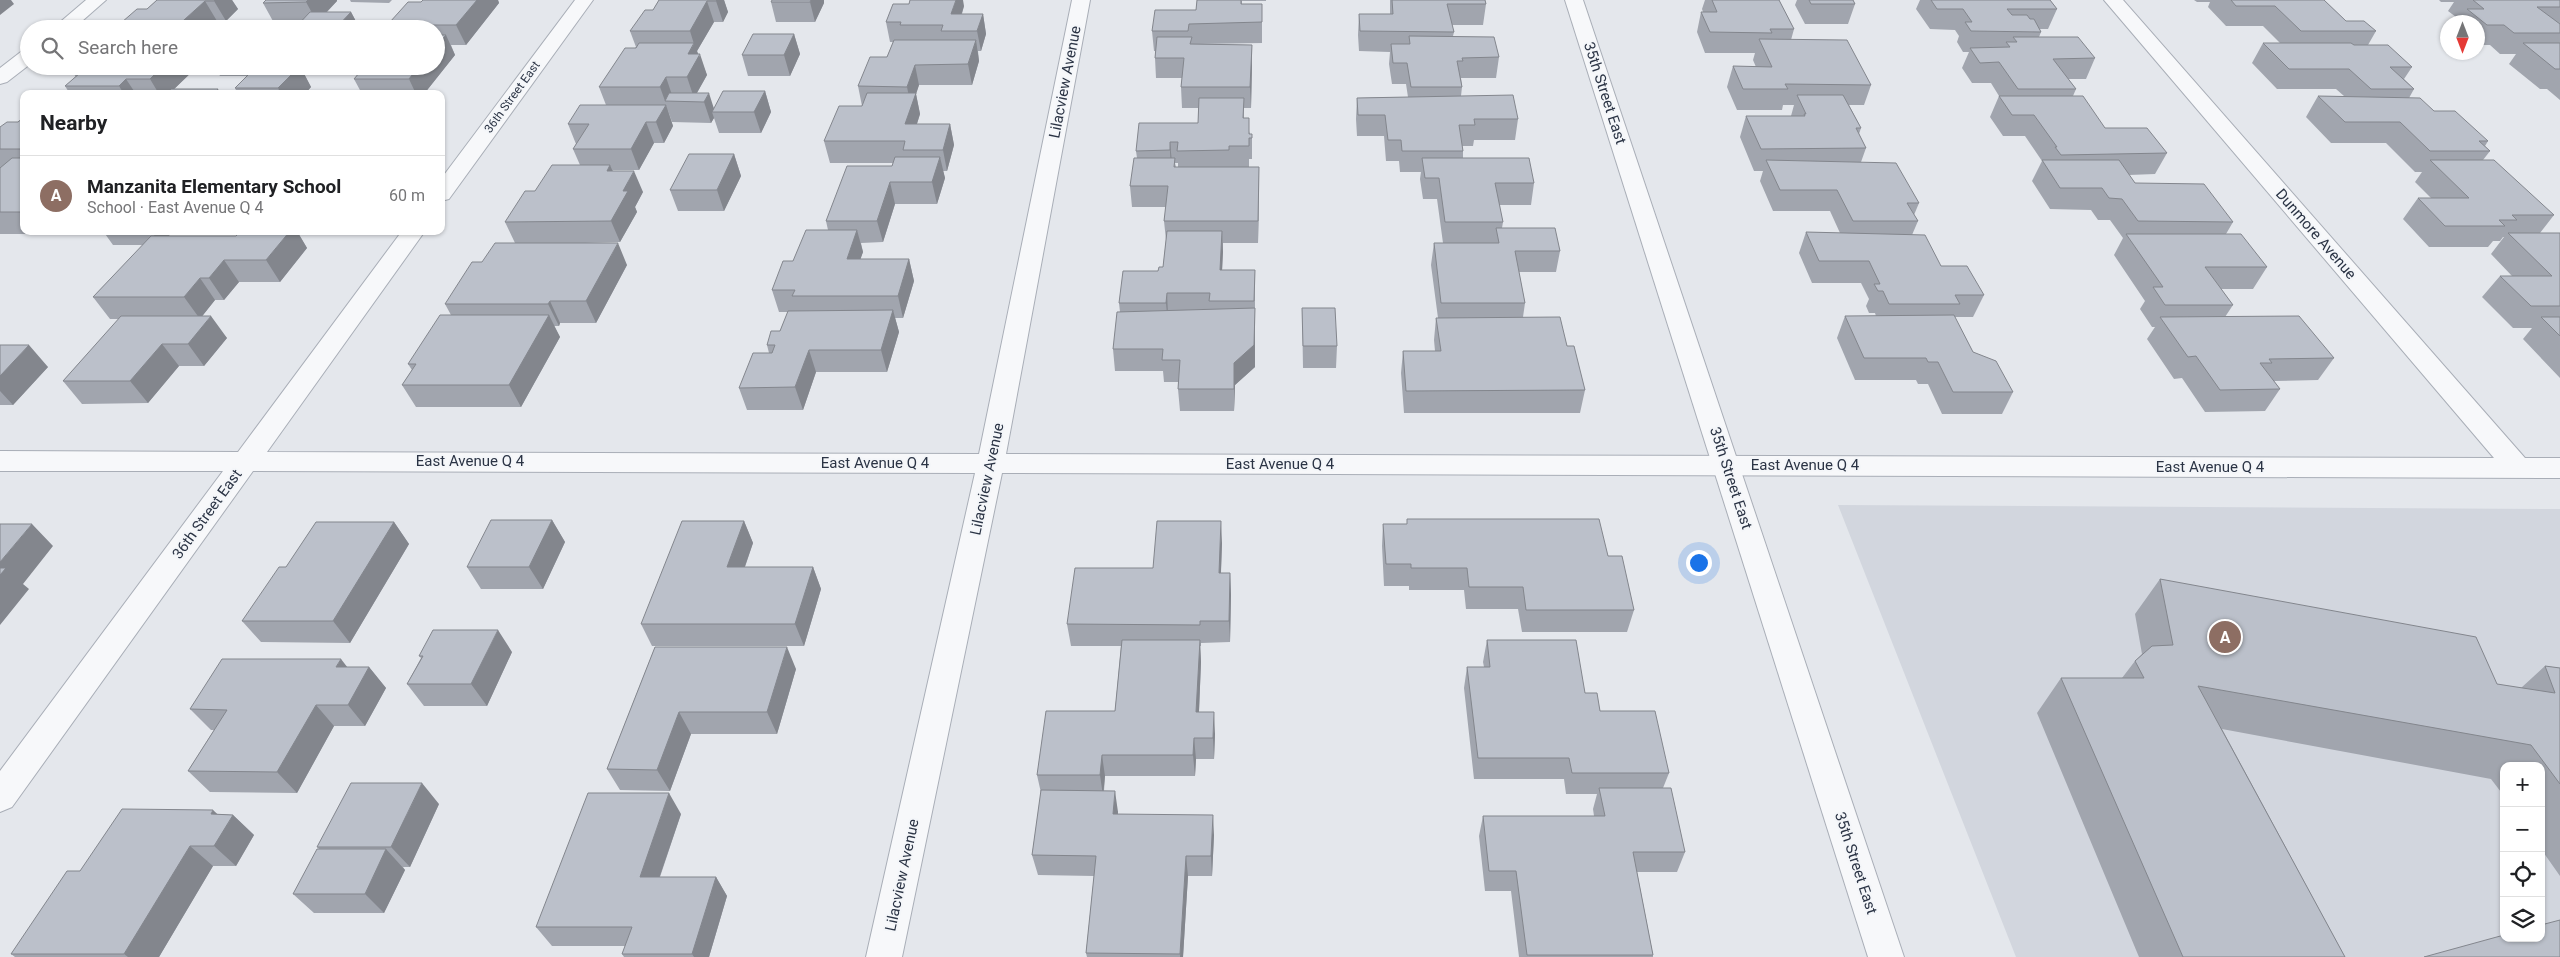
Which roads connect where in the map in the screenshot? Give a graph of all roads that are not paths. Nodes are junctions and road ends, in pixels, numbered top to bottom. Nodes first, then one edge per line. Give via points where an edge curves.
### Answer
1 (97, 0) edge
2 (584, 0) edge
3 (1081, 0) edge
4 (1574, 0) edge
5 (2113, 0) edge
6 (73, 20) edge
7 (20, 62) edge
8 (0, 78) edge
9 (445, 189) edge
10 (411, 235) edge
11 (246, 460) junction
12 (0, 461) edge
13 (991, 463) junction
14 (1727, 465) junction
15 (2518, 468) junction
16 (2560, 468) edge
17 (0, 797) edge
18 (884, 957) edge
19 (1886, 957) edge

1 - 6 street
2 - 9 street, 36th Street East
3 - 13 street, Lilacview Avenue
4 - 14 street, 35th Street East
5 - 15 street, Dunmore Avenue
7 - 8 street
10 - 11 street, 36th Street East
11 - 12 street, East Avenue Q 4
11 - 13 street, East Avenue Q 4
11 - 17 street, 36th Street East
13 - 14 street, East Avenue Q 4
13 - 18 street, Lilacview Avenue
14 - 15 street, East Avenue Q 4
14 - 19 street, 35th Street East
15 - 16 street, East Avenue Q 4

